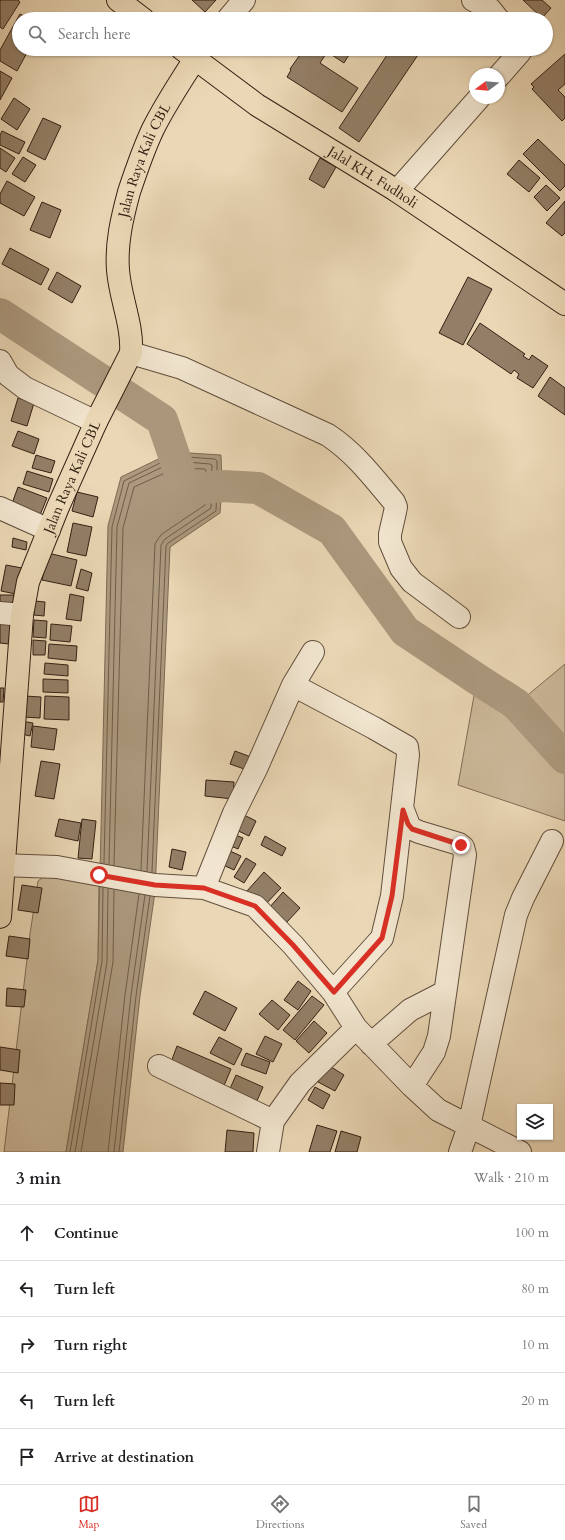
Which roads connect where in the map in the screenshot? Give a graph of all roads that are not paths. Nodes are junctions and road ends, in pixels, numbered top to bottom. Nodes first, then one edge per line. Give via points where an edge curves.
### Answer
1 (118, 0) edge
2 (244, 0) edge
3 (473, 0) edge
4 (134, 12) edge
5 (234, 12) edge
6 (493, 12) edge
7 (192, 56) edge
8 (199, 56) edge
9 (516, 56) edge
10 (505, 69) edge
11 (474, 104) edge
12 (397, 191) junction
13 (565, 304) edge
14 (130, 356) junction
15 (0, 361) edge
16 (96, 422) junction
17 (0, 508) edge
18 (49, 530) junction
19 (0, 613) edge
20 (22, 615) junction
21 (459, 617) dead end
22 (313, 652) dead end
23 (293, 685) junction
24 (403, 810) junction
25 (552, 841) dead end
26 (2, 865) edge
27 (204, 888) junction
28 (0, 917) edge
29 (334, 992) junction
30 (445, 992) junction
31 (356, 1028) junction
32 (371, 1044) junction
33 (159, 1066) dead end
34 (412, 1086) junction
35 (273, 1121) junction
36 (469, 1126) junction
37 (268, 1152) edge
38 (460, 1152) edge
39 (520, 1152) edge

1 - 4 main road
2 - 5 street
3 - 6 street
7 - 14 main road, Jalan Raya Kali CBL via 138,163 123,214 117,247 118,271 130,327
8 - 12 main road, Jalal KH. Fudholi via 257,105
9 - 10 street
11 - 12 street
12 - 13 main road, Jalal KH. Fudholi
14 - 16 main road, Jalan Raya Kali CBL
14 - 21 street via 182,368 328,435 345,446 394,502 396,507 390,542 401,568 412,582
15 - 16 street via 8,375 25,388
16 - 18 main road, Jalan Raya Kali CBL
17 - 18 street
18 - 20 main road, Jalan Raya Kali CBL via 28,582
19 - 20 street
20 - 26 main road, Jalan Raya Kali CBL
22 - 23 street
23 - 24 street via 407,748
23 - 27 street via 234,813
24 - 29 street via 392,896 382,938
24 - 30 street via 412,829 458,844 464,849
25 - 36 street via 516,915
26 - 27 street via 57,866 155,885
26 - 28 main road, Jalan Raya Kali CBL
27 - 29 street via 255,906
29 - 31 street
30 - 32 street via 410,1010
30 - 34 street via 439,1036 434,1052
31 - 32 street
31 - 35 street via 300,1083
32 - 34 street
33 - 35 street
34 - 36 street via 438,1110
35 - 37 street
36 - 38 street
36 - 39 street

